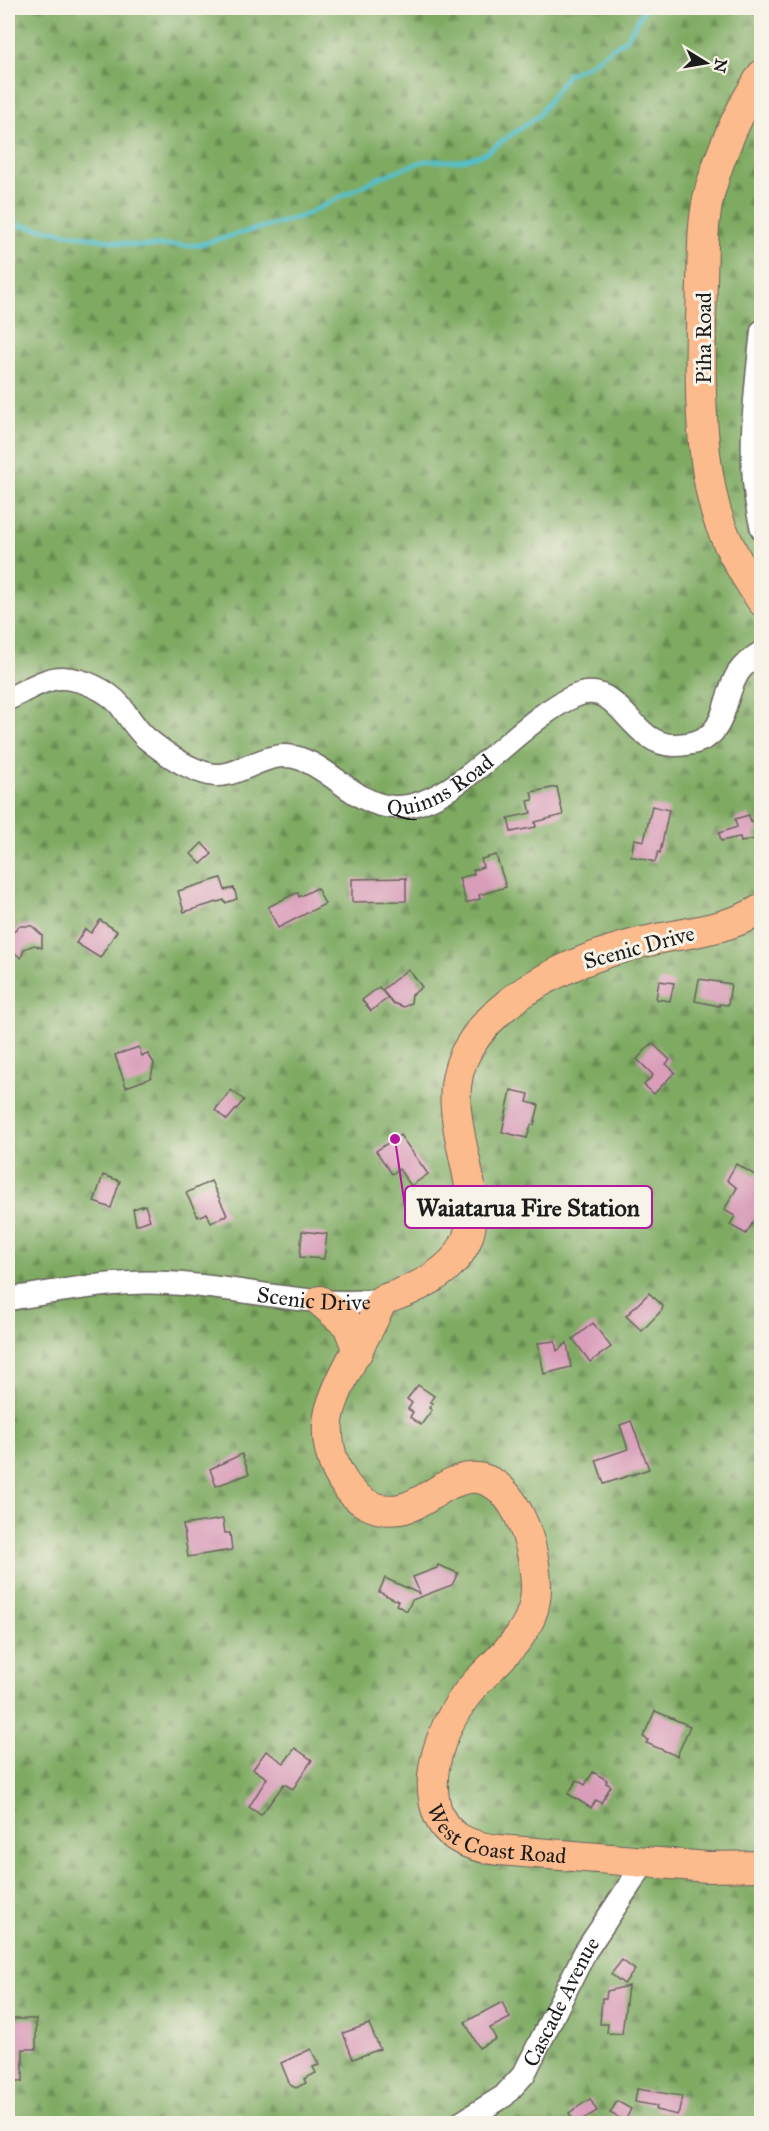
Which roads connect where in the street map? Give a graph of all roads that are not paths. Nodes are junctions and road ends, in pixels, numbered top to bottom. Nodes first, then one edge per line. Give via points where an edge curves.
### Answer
1 (762, 75) edge
2 (762, 331) edge
3 (762, 529) edge
4 (762, 601) edge
5 (762, 652) edge
6 (8, 699) edge
7 (762, 909) edge
8 (8, 1299) edge
9 (382, 1300) junction
10 (320, 1301) junction
11 (358, 1351) junction
12 (645, 1862) junction
13 (762, 1866) edge
14 (459, 2124) edge

1 - 4 main road, Piha Road via 726,148 710,192 704,230 701,317 707,472 725,536
2 - 3 street via 752,462
5 - 6 street, Quinns Road via 737,675 724,716 704,737 678,745 656,741 640,733 615,703 596,692 587,692 561,703 448,789 420,804 393,808 367,801 318,766 299,758 273,755 241,769 211,774 186,765 144,737 117,702 96,687 62,678
7 - 9 main road, Scenic Drive via 736,921 637,944 573,965 528,991 490,1021 468,1048 458,1076 456,1108 472,1209 466,1239 436,1276 406,1293
8 - 10 street, Scenic Drive via 117,1283 168,1283
9 - 10 street, Scenic Drive
9 - 11 main road, West Coast Road
10 - 11 main road via 348,1325
11 - 12 main road, West Coast Road via 330,1411 328,1427 331,1456 342,1482 375,1507 398,1510 460,1480 471,1477 495,1482 516,1509 534,1572 535,1600 527,1625 469,1691 442,1741 433,1799 442,1823 459,1839 481,1848
12 - 13 main road, West Coast Road
12 - 14 street, Cascade Avenue via 585,1952 524,2074 504,2096

